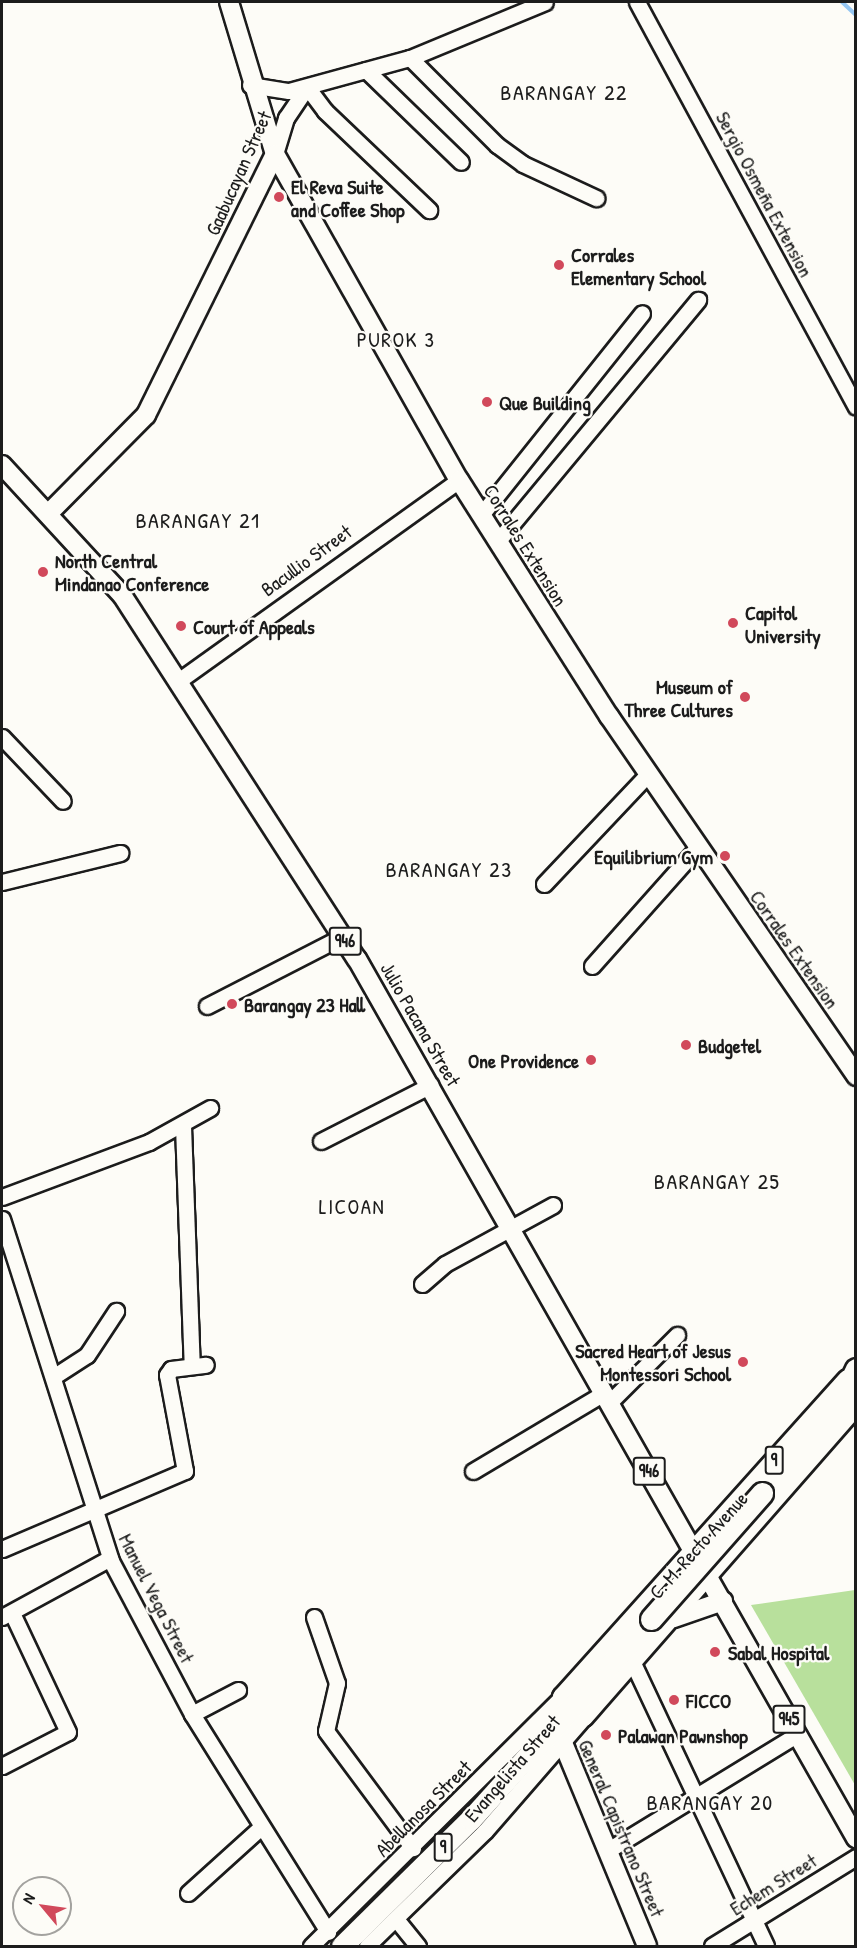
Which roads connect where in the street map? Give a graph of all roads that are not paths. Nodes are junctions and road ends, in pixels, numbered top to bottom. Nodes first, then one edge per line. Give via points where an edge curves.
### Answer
1 (229, 2) edge
2 (545, 2) edge
3 (637, 2) edge
4 (410, 58) junction
5 (366, 70) junction
6 (250, 85) junction
7 (307, 87) junction
8 (275, 154) junction
9 (461, 162) dead end
10 (596, 198) dead end
11 (429, 210) dead end
12 (698, 300) dead end
13 (642, 313) dead end
14 (855, 406) edge
15 (2, 465) edge
16 (459, 480) junction
17 (49, 513) junction
18 (481, 516) junction
19 (497, 542) junction
20 (181, 680) junction
21 (2, 737) edge
22 (649, 773) junction
23 (63, 801) dead end
24 (698, 847) junction
25 (120, 853) dead end
26 (2, 882) edge
27 (544, 884) dead end
28 (343, 936) junction
29 (592, 966) dead end
30 (207, 1006) dead end
31 (855, 1076) edge
32 (431, 1085) junction
33 (210, 1108) dead end
34 (183, 1126) junction
35 (321, 1142) dead end
36 (2, 1197) edge
37 (553, 1205) dead end
38 (2, 1219) edge
39 (512, 1228) junction
40 (422, 1284) dead end
41 (116, 1311) dead end
42 (677, 1335) dead end
43 (855, 1370) edge
44 (53, 1377) junction
45 (607, 1398) junction
46 (850, 1403) edge
47 (473, 1471) dead end
48 (93, 1511) junction
49 (2, 1549) edge
50 (694, 1549) junction
51 (110, 1558) junction
52 (708, 1574) junction
53 (723, 1601) junction
54 (7, 1615) edge
55 (314, 1617) dead end
56 (659, 1620) junction
57 (632, 1661) junction
58 (238, 1690) dead end
59 (562, 1697) junction
60 (192, 1714) junction
61 (798, 1734) junction
62 (559, 1735) junction
63 (2, 1766) edge
64 (696, 1796) junction
65 (260, 1828) junction
66 (855, 1838) edge
67 (413, 1848) junction
68 (610, 1849) junction
69 (855, 1857) edge
70 (188, 1893) dead end
71 (396, 1919) junction
72 (754, 1920) junction
73 (335, 1939) edge
74 (312, 1947) edge
75 (368, 1947) edge
76 (418, 1947) edge
77 (647, 1947) edge
78 (712, 1947) edge
79 (766, 1947) edge

1 - 6 main road, Corrales Extension
2 - 4 street
3 - 14 street, Sergio Osmeña Extension
4 - 5 street
4 - 10 street via 497,145 523,164
5 - 7 street
5 - 9 street
6 - 7 street via 282,91
6 - 8 main road, Corrales Extension
7 - 8 street, Gaabucayan Street via 286,118
7 - 11 street via 325,111
8 - 16 main road, Corrales Extension
8 - 17 main road, Gaabucayan Street via 146,415
12 - 19 street
13 - 18 street
15 - 17 main road, Julio Pacana Street / 946
16 - 18 main road, Corrales Extension
16 - 20 street, Bacullio Street
17 - 20 main road, Julio Pacana Street / 946 via 122,595
18 - 19 main road, Corrales Extension
19 - 22 main road, Corrales Extension
20 - 28 main road, Julio Pacana Street / 946
21 - 23 street
22 - 24 main road, Corrales Extension
22 - 27 street
24 - 29 street
24 - 31 main road, Corrales Extension
25 - 26 street
28 - 30 street
28 - 32 main road, Julio Pacana Street / 946
32 - 35 street
32 - 39 main road, Julio Pacana Street / 946
33 - 34 street
34 - 36 street
34 - 48 street via 199,1366 171,1369 167,1375 185,1471
37 - 39 street
38 - 44 street, Manuel Vega Street
39 - 40 street via 445,1264
39 - 45 main road, Julio Pacana Street / 946
41 - 44 street via 87,1355
42 - 45 street
43 - 46 highway, C. M. Recto Avenue / 9
43 - 50 main road, C. M. Recto Avenue / 9
44 - 48 street, Manuel Vega Street
45 - 47 street
45 - 50 main road, Julio Pacana Street / 946
46 - 52 main road, C. M. Recto Avenue / 9
46 - 56 highway, C. M. Recto Avenue / 9, bridge via 762,1493
48 - 49 street
48 - 51 street, Manuel Vega Street
50 - 52 main road, Julio Pacana Street
50 - 59 main road, C. M. Recto Avenue / 9
51 - 54 street
51 - 60 street, Manuel Vega Street
52 - 53 main road, 945
52 - 56 main road, C. M. Recto Avenue / 9
53 - 56 main road
53 - 61 main road, 945
54 - 63 street via 68,1732
55 - 67 street via 337,1683 326,1731
56 - 57 main road, C. M. Recto Avenue / 9
56 - 62 highway, C. M. Recto Avenue / 9
57 - 62 main road, C. M. Recto Avenue / 9 via 584,1717
57 - 64 street
58 - 60 street
59 - 62 main road
59 - 67 street, Abellanosa Street
60 - 65 street, Manuel Vega Street
61 - 64 street
61 - 66 main road, 945
62 - 68 main road, General Capistrano Street
62 - 71 street, Evangelista Street via 485,1831
62 - 73 highway, C. M. Recto Avenue / 9
64 - 68 street
64 - 72 street
65 - 70 street
65 - 73 street, Manuel Vega Street
67 - 73 street, Abellanosa Street
68 - 77 main road, General Capistrano Street
69 - 72 street, Echem Street
71 - 75 street, Evangelista Street
71 - 76 street
72 - 78 street, Echem Street
72 - 79 street
73 - 74 street, Abellanosa Street

